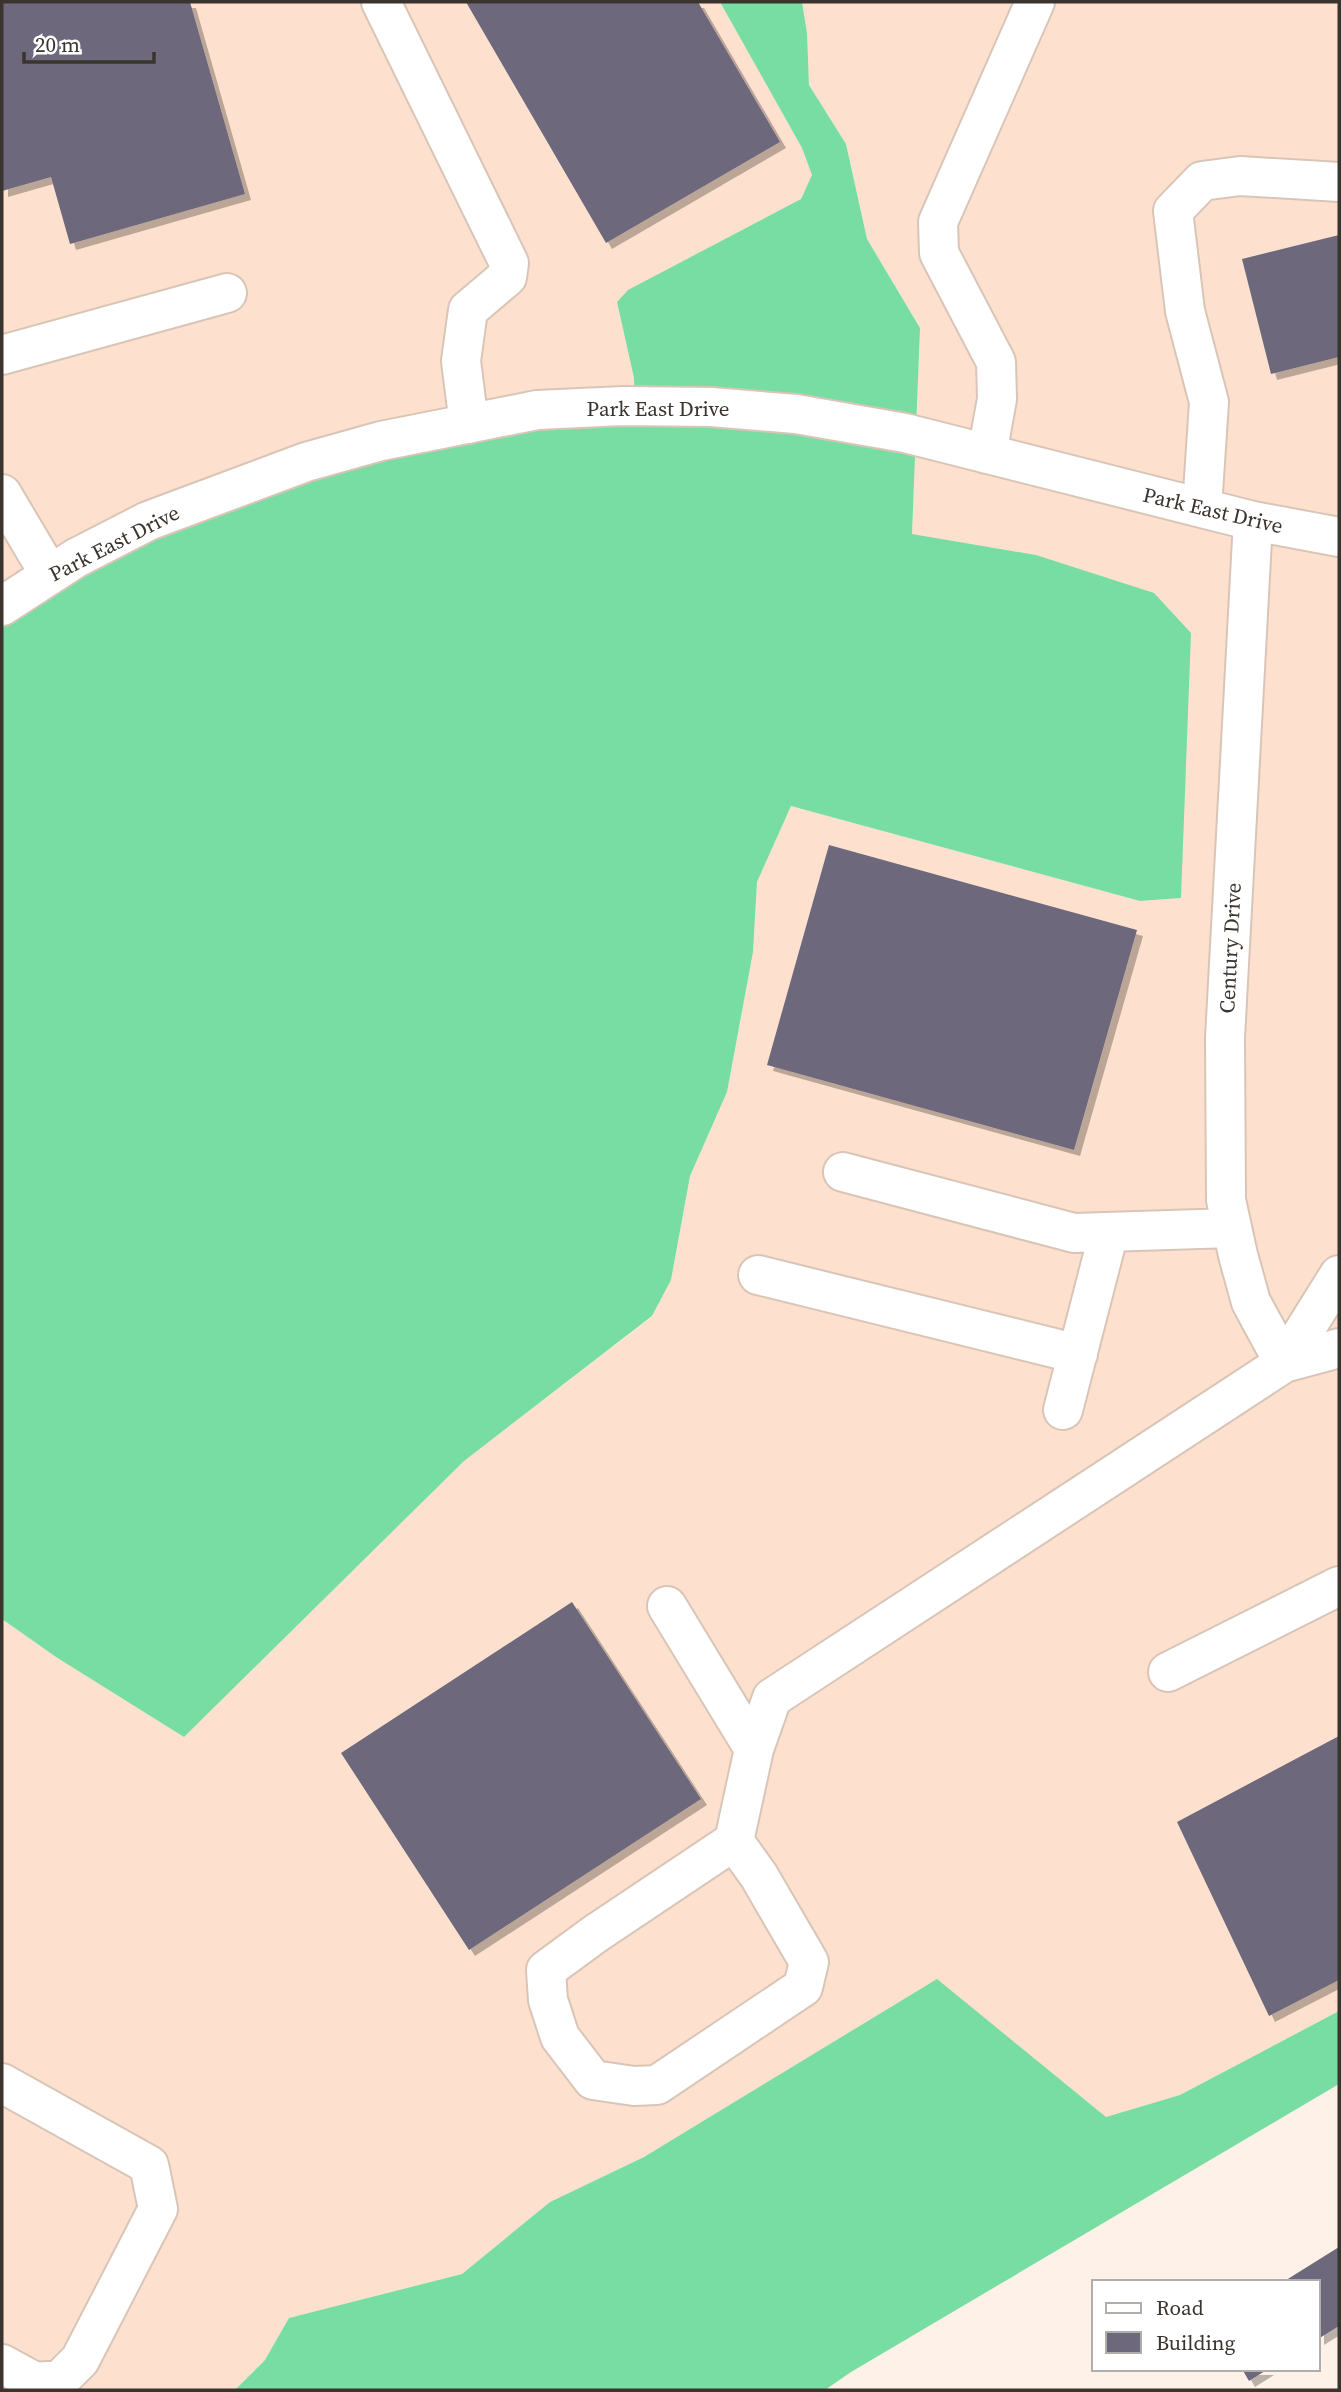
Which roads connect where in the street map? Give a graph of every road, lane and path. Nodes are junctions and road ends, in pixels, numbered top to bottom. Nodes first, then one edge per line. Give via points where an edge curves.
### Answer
1 (381, 2) edge
2 (1035, 2) edge
3 (1339, 183) edge
4 (227, 293) dead end
5 (2, 355) edge
6 (469, 424) junction
7 (987, 454) junction
8 (2, 494) edge
9 (1202, 508) junction
10 (1253, 521) junction
11 (1339, 537) edge
12 (50, 575) junction
13 (2, 606) edge
14 (843, 1172) dead end
15 (1232, 1228) junction
16 (1109, 1232) junction
17 (758, 1275) dead end
18 (1339, 1275) edge
19 (1339, 1348) edge
20 (1078, 1354) junction
21 (1284, 1363) junction
22 (1063, 1410) dead end
23 (1339, 1586) edge
24 (667, 1606) dead end
25 (1168, 1672) dead end
26 (754, 1749) junction
27 (734, 1842) junction
28 (2, 2083) edge
29 (2, 2364) edge

1 - 6 street via 509,263 506,277 468,310 461,361
2 - 7 street via 938,222 939,253 996,362 997,399
3 - 9 street via 1240,176 1202,181 1173,211 1185,311 1209,402
4 - 5 street
6 - 7 street, Park East Drive via 537,410 711,407 796,414 905,433
6 - 12 street, Park East Drive via 381,441 224,490 148,521
7 - 9 street, Park East Drive
8 - 12 street
9 - 10 street, Park East Drive
10 - 11 street, Park East Drive
10 - 15 street, Century Drive via 1226,1038 1226,1199
12 - 13 street, Park East Drive
14 - 16 street via 1074,1233
15 - 16 street
15 - 21 street, Century Drive via 1251,1302
16 - 20 street
17 - 20 street
18 - 21 street
19 - 21 street
20 - 22 street
21 - 26 street via 772,1698
23 - 25 street
24 - 26 street
26 - 27 street
27 - 27 street via 809,1962 803,1987 657,2085 593,2080 560,2037 548,2000 546,1970
28 - 29 street via 149,2165 158,2209 80,2360 60,2380 35,2382

